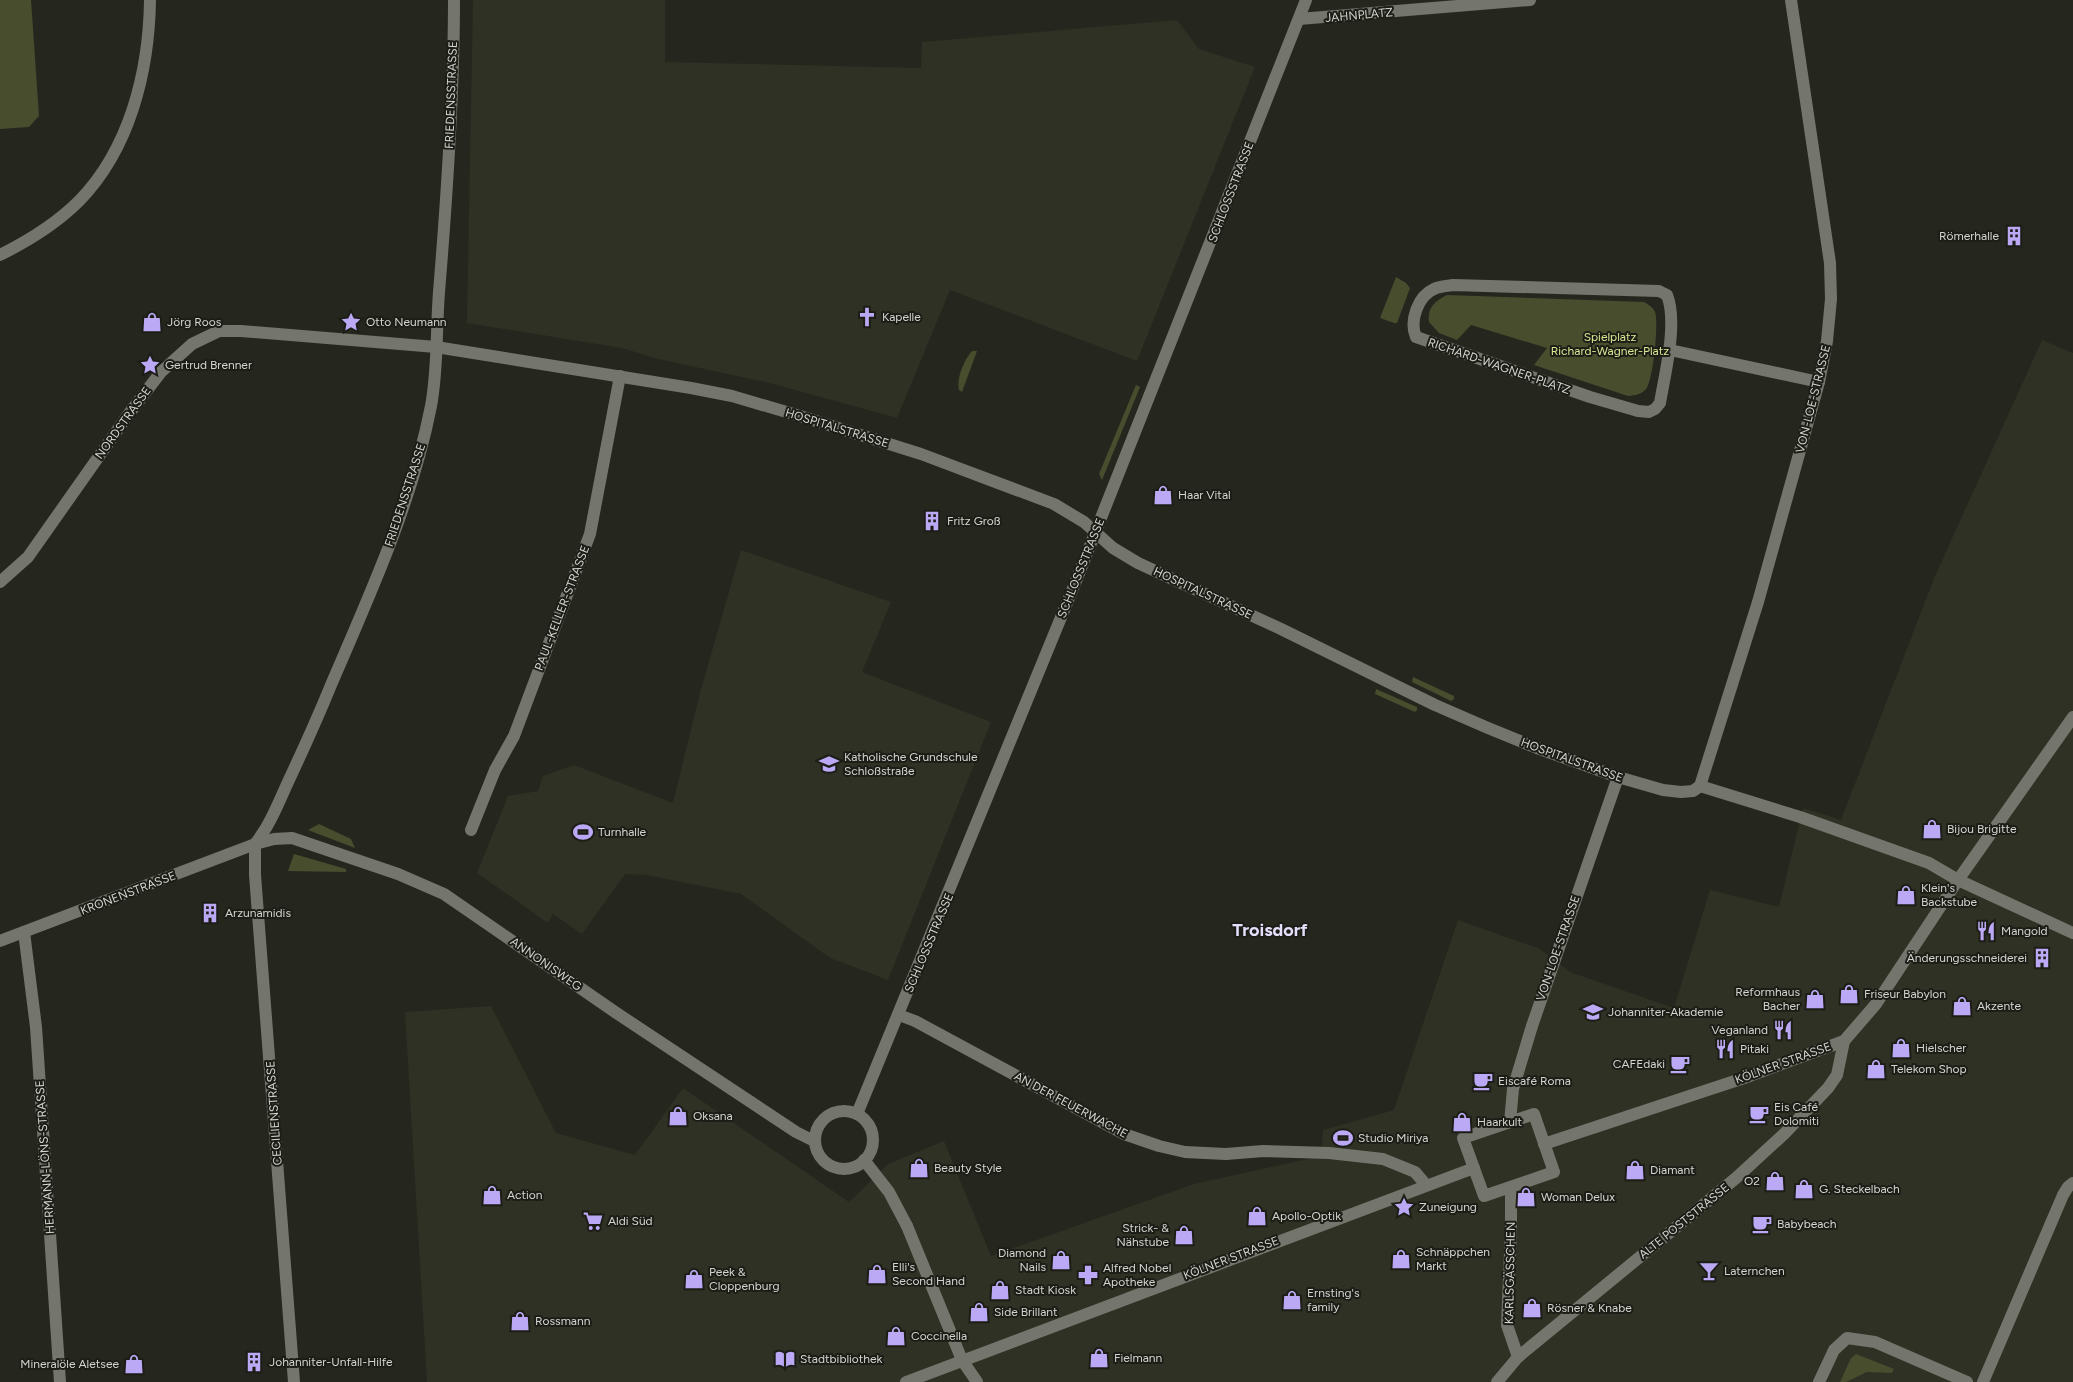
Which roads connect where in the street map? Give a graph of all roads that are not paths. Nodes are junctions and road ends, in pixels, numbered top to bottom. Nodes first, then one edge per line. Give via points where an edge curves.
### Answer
1 (150, 0) edge
2 (454, 0) edge
3 (1306, 0) edge
4 (1530, 0) edge
5 (1791, 0) edge
6 (1298, 19) junction
7 (0, 255) edge
8 (436, 347) junction
9 (1670, 350) junction
10 (620, 376) junction
11 (1819, 382) junction
12 (1095, 533) junction
13 (0, 582) edge
14 (2073, 717) edge
15 (1618, 777) junction
16 (1700, 786) junction
17 (471, 830) dead end
18 (255, 844) junction
19 (1958, 880) junction
20 (24, 932) junction
21 (2073, 933) edge
22 (0, 941) edge
23 (899, 1015) junction
24 (1844, 1041) junction
25 (857, 1114) junction
26 (1510, 1122) junction
27 (814, 1141) junction
28 (1544, 1144) junction
29 (864, 1160) junction
30 (1474, 1168) junction
31 (2073, 1183) edge
32 (1426, 1185) junction
33 (1511, 1187) junction
34 (1518, 1357) junction
35 (962, 1360) junction
36 (60, 1382) edge
37 (294, 1382) edge
38 (906, 1382) edge
39 (977, 1382) edge
40 (1497, 1382) edge
41 (1820, 1382) edge
42 (1967, 1382) edge
43 (1983, 1382) edge

1 - 7 street via 145,66 137,97 114,150 90,188 67,212
2 - 8 street, FRIEDENSSTRASSE via 449,154
3 - 6 street
4 - 6 street, JAHNPLATZ
5 - 11 street, VON-LOE-STRASSE via 1830,263 1831,299
6 - 12 street, SCHLOSSSTRASSE
8 - 10 street, HOSPITALSTRASSE
8 - 13 street, NORDSTRASSE via 241,331 219,332 192,344 161,372 28,557
8 - 18 street, FRIEDENSSTRASSE via 431,404 418,462 402,511 308,740 266,831
9 - 9 street, RICHARD-WAGNER-PLATZ via 1671,304 1667,295 1659,291 1453,285 1428,293 1417,309 1413,324 1416,337 1638,411 1649,412 1660,403
9 - 11 street
10 - 12 street, HOSPITALSTRASSE via 732,396 921,454 1054,504 1084,522
10 - 17 street, PAUL-KELLER-STRASSE via 590,534 514,736 495,770
11 - 16 street, VON-LOE-STRASSE via 1758,602
12 - 15 street, HOSPITALSTRASSE via 1138,563 1281,628 1435,705 1537,748
12 - 23 street, SCHLOSSSTRASSE
14 - 19 street, KÖLNER STRASSE
15 - 16 street, HOSPITALSTRASSE via 1662,790 1693,791
15 - 26 street, VON-LOE-STRASSE via 1532,1026 1513,1089
16 - 19 street via 1864,838 1929,863
18 - 20 street, KRONENSTRASSE
18 - 27 street, ANNONISWEG via 292,838 398,874 444,894 615,1012
18 - 37 street, CECILIENSTRASSE
19 - 21 street
19 - 24 street, KÖLNER STRASSE via 1876,1004
20 - 22 street, KRONENSTRASSE
20 - 36 street, HERMANN-LÖNS-STRASSE via 36,1027
23 - 25 street, SCHLOSSSTRASSE
23 - 32 street, AN DER FEUERWACHE via 1124,1134 1159,1146 1185,1152 1330,1153 1383,1159 1416,1172
24 - 28 street, KÖLNER STRASSE via 1744,1078
24 - 34 street, ALTE POSTSTRASSE via 1837,1074 1828,1088 1784,1134 1736,1178
25 - 27 street via 845,1111 826,1116
25 - 29 street via 865,1120 873,1140
26 - 28 street via 1534,1114
26 - 30 street via 1463,1138
27 - 29 street via 816,1151 829,1165 848,1169
28 - 33 street via 1554,1172
29 - 35 street via 889,1192 907,1226
30 - 32 street, KÖLNER STRASSE
30 - 33 street via 1484,1196
31 - 43 street via 2063,1195
32 - 35 street, KÖLNER STRASSE
33 - 34 street, KARLSGÄSSCHEN via 1507,1326
34 - 40 street, ALTE POSTSTRASSE
35 - 38 street, KÖLNER STRASSE
35 - 39 street
41 - 42 street via 1834,1350 1847,1338 1875,1342

